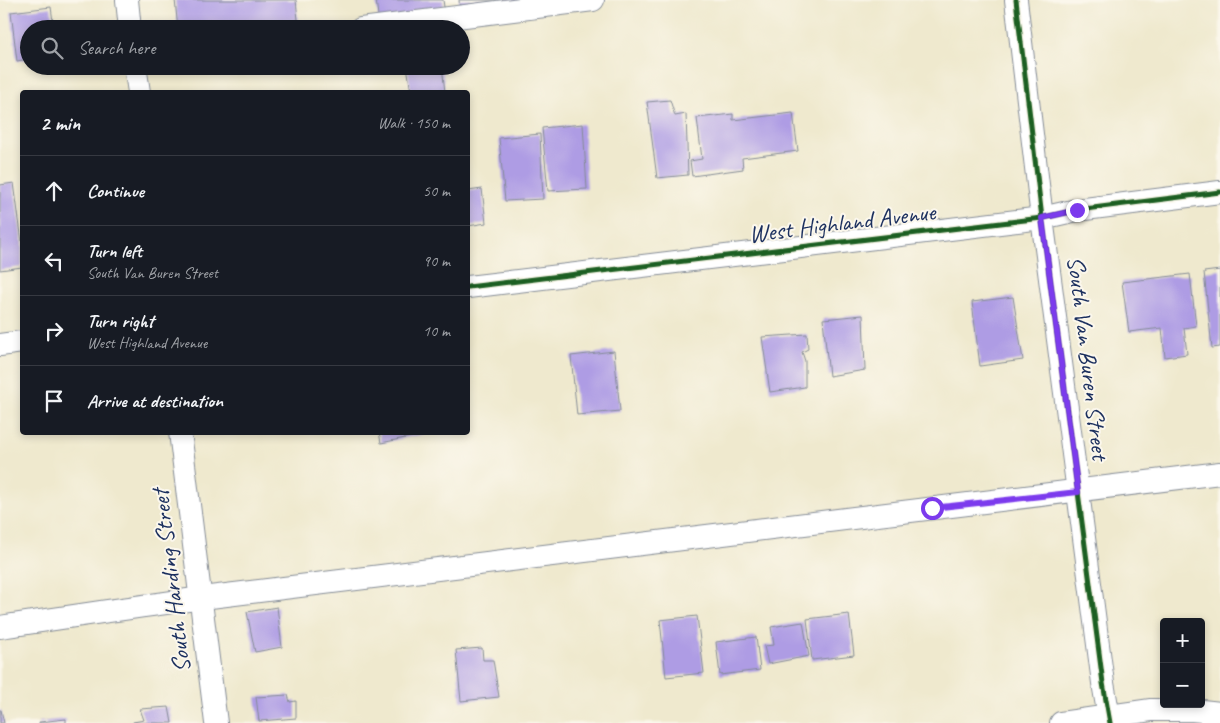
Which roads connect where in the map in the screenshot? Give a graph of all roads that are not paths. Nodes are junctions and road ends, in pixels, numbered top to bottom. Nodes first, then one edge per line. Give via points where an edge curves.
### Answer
1 (126, 0) edge
2 (593, 0) edge
3 (1016, 0) edge
4 (129, 20) edge
5 (433, 20) edge
6 (137, 75) edge
7 (139, 90) edge
8 (1220, 192) edge
9 (1042, 218) junction
10 (470, 287) edge
11 (20, 342) edge
12 (0, 345) edge
13 (180, 435) edge
14 (1220, 473) edge
15 (1078, 492) junction
16 (200, 598) junction
17 (0, 627) edge
18 (1220, 713) edge
19 (1109, 720) edge
20 (216, 723) edge
21 (1061, 723) edge

1 - 4 street
2 - 5 street
3 - 9 street, South Van Buren Street
6 - 7 street
8 - 9 street, West Highland Avenue via 1077,210
9 - 10 street, West Highland Avenue
9 - 15 street, South Van Buren Street
11 - 12 street
13 - 16 street, South Harding Street
14 - 15 street
15 - 16 street
15 - 19 street, South Van Buren Street
16 - 17 street
16 - 20 street, South Harding Street
18 - 19 street via 1151,710
19 - 21 street

